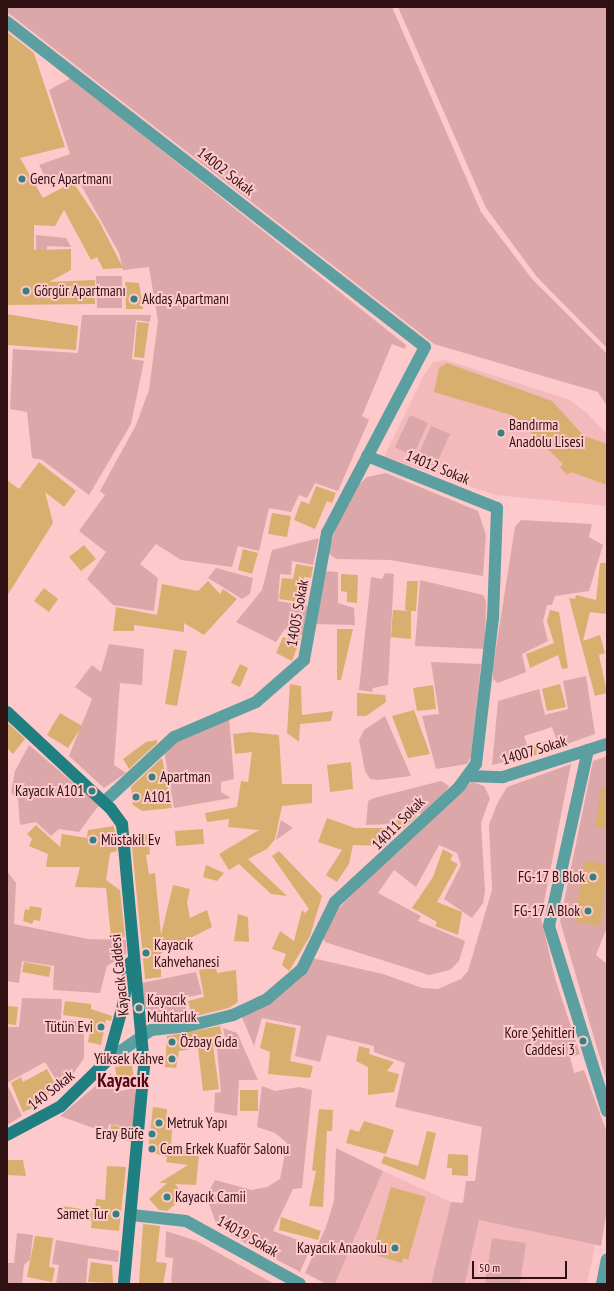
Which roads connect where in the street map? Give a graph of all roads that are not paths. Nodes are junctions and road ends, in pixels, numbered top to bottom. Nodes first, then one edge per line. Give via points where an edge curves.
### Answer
1 (7, 22) edge
2 (425, 347) joint
3 (366, 456) junction
4 (497, 508) joint
5 (7, 712) edge
6 (607, 744) edge
7 (588, 750) junction
8 (470, 776) junction
9 (104, 802) junction
10 (131, 937) junction
11 (141, 1035) junction
12 (108, 1060) junction
13 (607, 1111) edge
14 (7, 1135) edge
15 (132, 1215) junction
16 (607, 1259) edge
17 (124, 1284) edge
18 (300, 1284) edge
19 (602, 1284) edge

1 - 2 street, 14002 Sokak
2 - 3 street, 14005 Sokak
3 - 4 street, 14012 Sokak
3 - 9 street, 14005 Sokak via 327,533 301,664 256,702 174,737
4 - 8 street, 14011 Sokak via 493,618 480,748
5 - 9 main road, Kayacık Caddesi
6 - 7 street, 14007 Sokak
7 - 8 street, 14007 Sokak via 503,777
7 - 13 street via 549,926
8 - 11 street, 14011 Sokak via 396,850 335,902 302,969 267,999 233,1015
9 - 10 main road, Kayacık Caddesi via 122,824
10 - 11 main road, Kayacık Caddesi
10 - 12 main road via 123,1006
11 - 12 street, 140 Sokak
11 - 15 main road, Kayacık Caddesi via 144,1068
12 - 14 main road, 140 Sokak via 61,1106
15 - 17 main road, Kayacık Caddesi
15 - 18 street, 14019 Sokak via 192,1223
16 - 19 street

